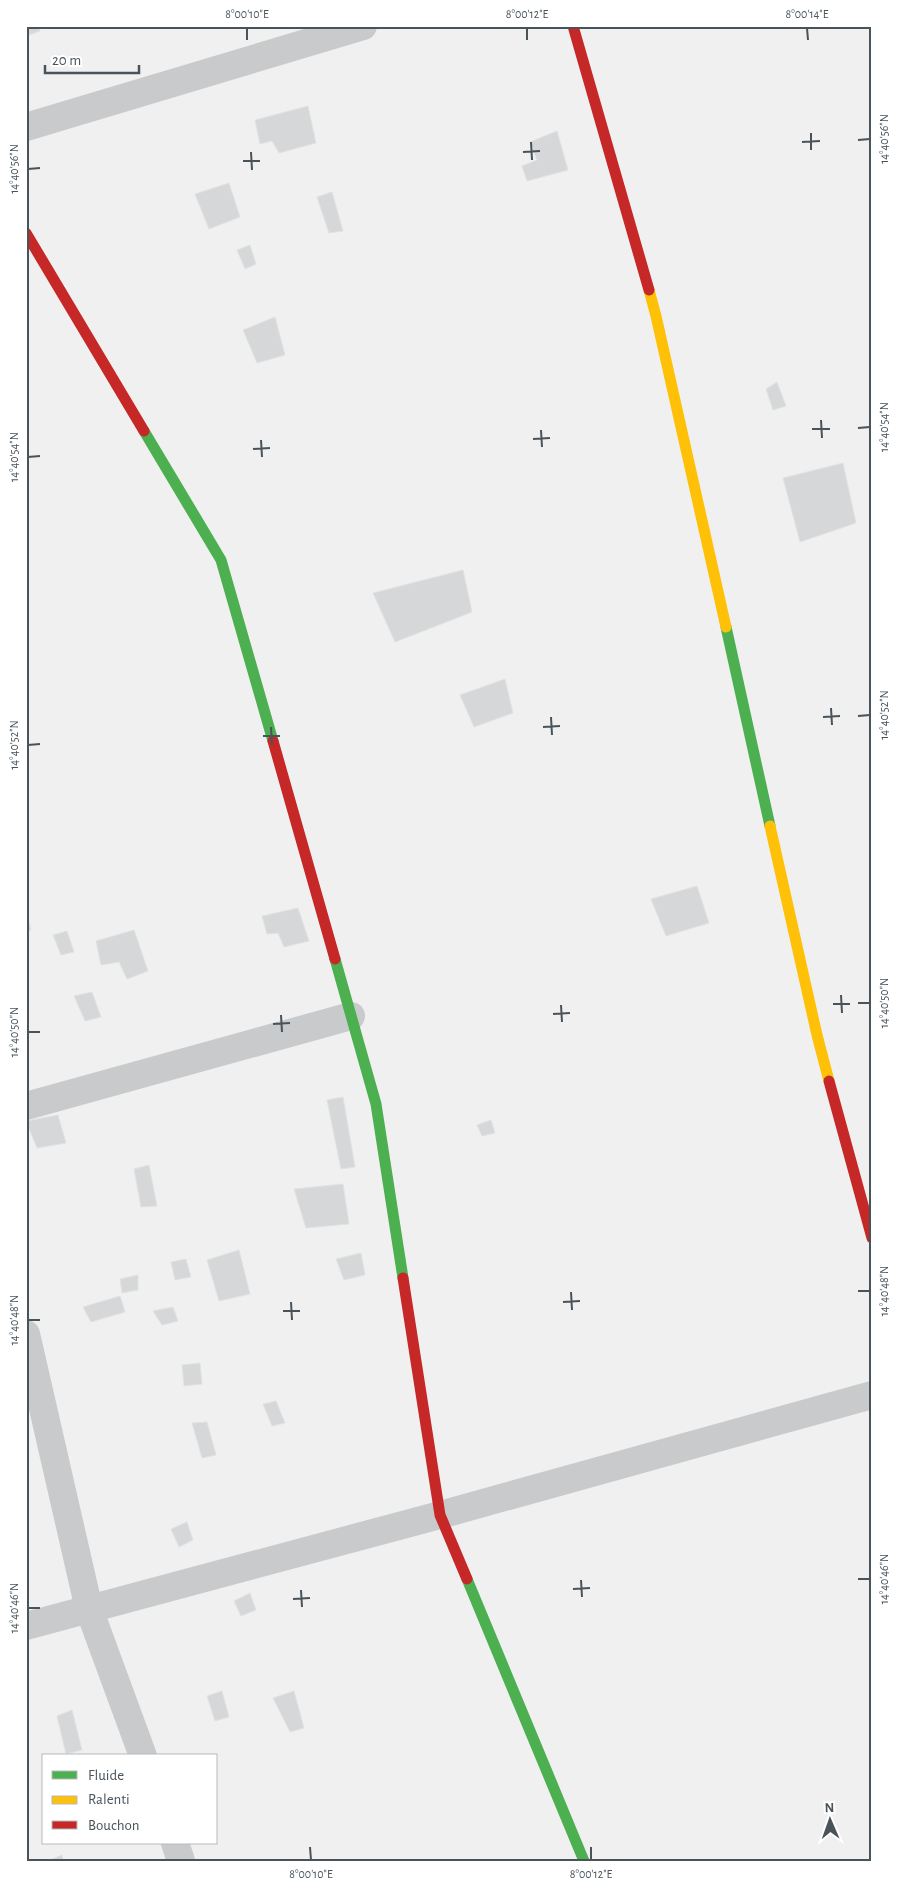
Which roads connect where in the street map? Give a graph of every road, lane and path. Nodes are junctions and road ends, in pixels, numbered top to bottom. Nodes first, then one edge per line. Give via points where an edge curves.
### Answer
1 (363, 26) edge
2 (573, 26) edge
3 (26, 127) edge
4 (26, 233) edge
5 (351, 1016) junction
6 (26, 1106) edge
7 (872, 1238) edge
8 (26, 1334) edge
9 (872, 1395) edge
10 (440, 1515) junction
11 (89, 1609) junction
12 (26, 1626) edge
13 (142, 1754) edge
14 (175, 1844) edge
15 (181, 1861) edge
16 (584, 1861) edge

1 - 3 street
2 - 7 street via 656,316 817,1035
4 - 5 street via 221,560
5 - 6 street
5 - 10 street via 376,1104
8 - 11 street
9 - 10 street
10 - 11 street
10 - 16 street
11 - 12 street
11 - 13 street
14 - 15 street

